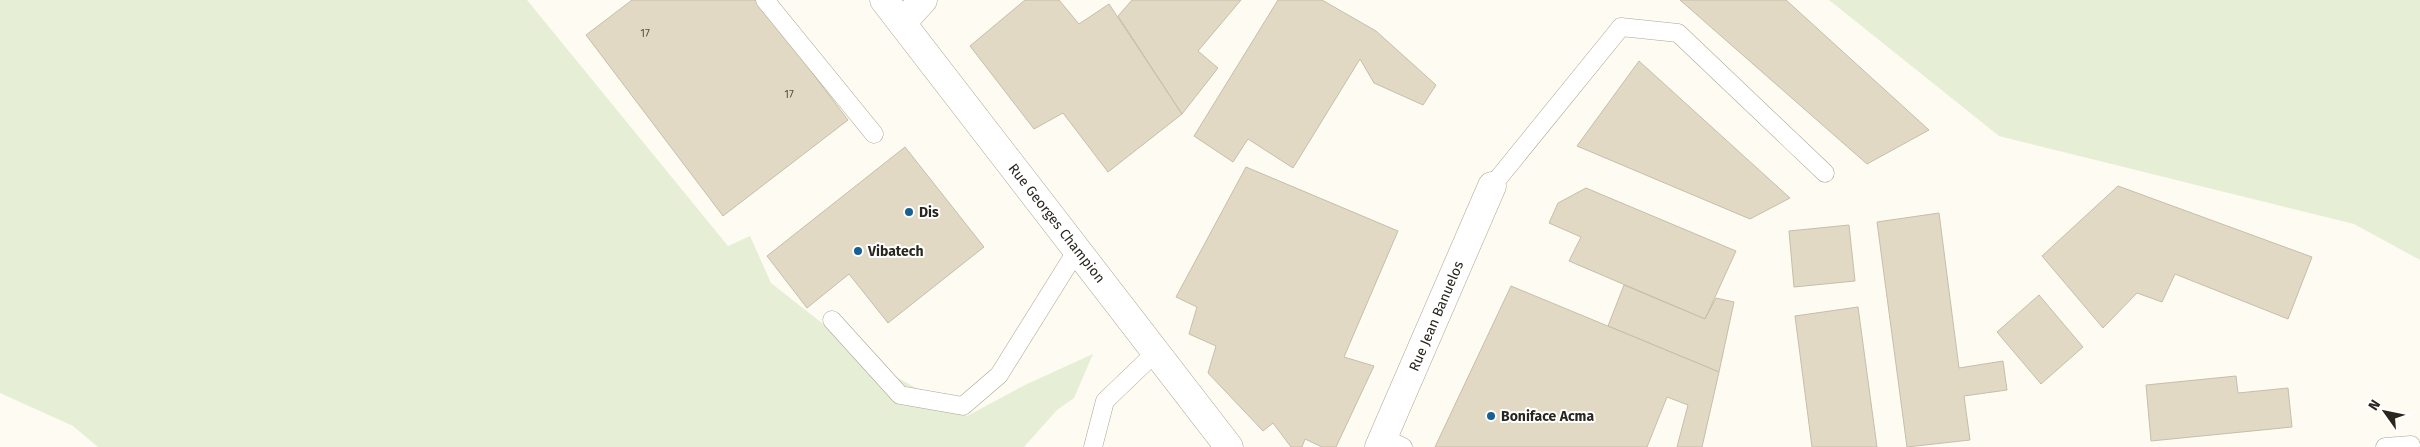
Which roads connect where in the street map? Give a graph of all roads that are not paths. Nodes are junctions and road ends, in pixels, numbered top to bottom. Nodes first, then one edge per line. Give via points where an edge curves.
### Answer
1 (765, 0) edge
2 (884, 0) edge
3 (923, 0) edge
4 (902, 23) junction
5 (874, 134) dead end
6 (1826, 173) dead end
7 (1492, 186) joint
8 (1077, 250) junction
9 (832, 320) dead end
10 (1156, 352) junction
11 (1389, 444) edge
12 (2411, 445) dead end
13 (1093, 447) edge
14 (1229, 447) edge
15 (2385, 447) edge

1 - 5 lane
2 - 4 street, Rue Georges Champion
3 - 4 street
4 - 8 street, Rue Georges Champion
6 - 7 lane via 1678,33 1621,27
7 - 11 street, Rue Jean Banuelos
8 - 9 lane via 999,375 963,406 900,395
8 - 10 street, Rue Georges Champion
10 - 13 lane via 1105,401
10 - 14 street, Rue Georges Champion
12 - 15 lane

